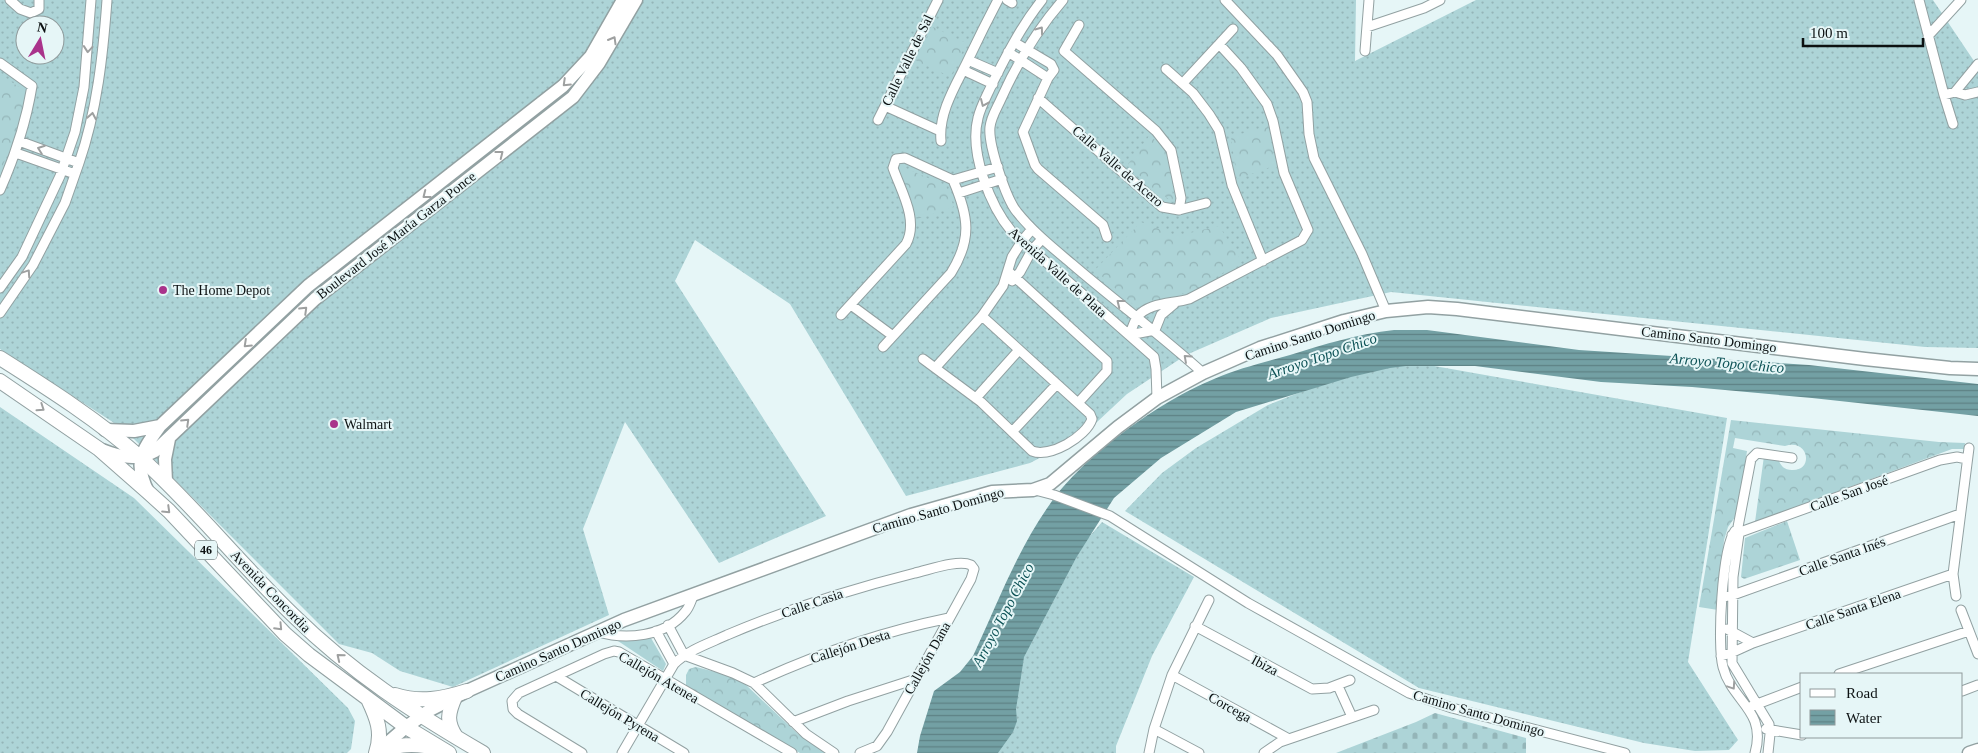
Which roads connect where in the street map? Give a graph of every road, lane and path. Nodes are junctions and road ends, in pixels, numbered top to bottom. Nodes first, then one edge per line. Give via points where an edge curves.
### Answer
1 (10, 0) edge
2 (38, 0) edge
3 (91, 0) edge
4 (107, 0) edge
5 (624, 0) edge
6 (636, 0) edge
7 (938, 0) edge
8 (998, 0) edge
9 (1063, 0) edge
10 (1225, 0) edge
11 (1368, 0) edge
12 (1440, 0) edge
13 (1919, 0) edge
14 (1961, 0) edge
15 (1042, 1) edge
16 (1424, 4) edge
17 (1054, 11) junction
18 (90, 22) junction
19 (105, 23) junction
20 (1079, 25) dead end
21 (1367, 27) junction
22 (1233, 29) dead end
23 (1928, 36) junction
24 (1014, 42) junction
25 (1219, 44) junction
26 (1026, 49) junction
27 (1366, 51) dead end
28 (1008, 52) junction
29 (968, 60) junction
30 (1020, 60) junction
31 (0, 63) edge
32 (1978, 64) edge
33 (1166, 69) dead end
34 (963, 70) junction
35 (1048, 78) junction
36 (995, 79) junction
37 (1183, 83) junction
38 (1007, 84) junction
39 (1955, 92) junction
40 (1978, 92) edge
41 (1944, 95) junction
42 (1038, 98) junction
43 (885, 106) junction
44 (878, 120) dead end
45 (1953, 124) dead end
46 (19, 141) junction
47 (16, 153) junction
48 (65, 158) junction
49 (79, 163) junction
50 (998, 167) junction
51 (62, 169) junction
52 (982, 172) junction
53 (75, 174) junction
54 (1002, 179) junction
55 (953, 180) junction
56 (986, 184) junction
57 (0, 190) edge
58 (959, 193) junction
59 (1206, 203) dead end
60 (1180, 210) junction
61 (1032, 229) junction
62 (1107, 237) dead end
63 (1042, 239) junction
64 (1022, 241) junction
65 (1032, 250) junction
66 (1263, 261) junction
67 (1008, 271) junction
68 (1016, 278) junction
69 (1003, 286) junction
70 (0, 288) edge
71 (1175, 303) junction
72 (851, 305) junction
73 (1386, 311) junction
74 (0, 313) edge
75 (841, 315) dead end
76 (982, 316) junction
77 (1137, 316) junction
78 (1154, 330) junction
79 (1129, 335) junction
80 (893, 336) junction
81 (883, 348) dead end
82 (1019, 350) junction
83 (0, 358) edge
84 (923, 359) dead end
85 (936, 367) junction
86 (1978, 369) edge
87 (1203, 373) junction
88 (0, 381) edge
89 (1057, 384) junction
90 (976, 398) junction
91 (1157, 398) junction
92 (1078, 403) junction
93 (160, 426) junction
94 (105, 430) junction
95 (1012, 432) junction
96 (169, 439) junction
97 (1969, 448) dead end
98 (99, 449) junction
99 (140, 458) junction
100 (1792, 458) dead end
101 (1967, 459) junction
102 (166, 482) junction
103 (1033, 490) junction
104 (148, 492) junction
105 (1960, 514) junction
106 (1736, 532) junction
107 (974, 569) joint
108 (1953, 574) junction
109 (694, 594) junction
110 (1733, 595) junction
111 (1956, 596) dead end
112 (1723, 597) junction
113 (1209, 600) dead end
114 (1961, 610) dead end
115 (949, 618) junction
116 (668, 625) junction
117 (1195, 626) junction
118 (1721, 626) junction
119 (656, 631) junction
120 (1732, 631) junction
121 (1969, 631) junction
122 (598, 632) junction
123 (1753, 643) junction
124 (1731, 653) junction
125 (1978, 654) edge
126 (684, 655) junction
127 (1721, 656) junction
128 (674, 664) junction
129 (1842, 673) edge
130 (1172, 675) junction
131 (556, 676) junction
132 (916, 679) junction
133 (665, 680) junction
134 (1350, 680) dead end
135 (754, 683) junction
136 (1978, 685) edge
137 (1338, 686) junction
138 (353, 688) junction
139 (378, 688) junction
140 (1800, 688) edge
141 (1963, 691) edge
142 (461, 694) junction
143 (368, 698) junction
144 (1752, 706) junction
145 (1374, 710) dead end
146 (1352, 717) junction
147 (413, 721) junction
148 (792, 722) junction
149 (638, 726) junction
150 (1758, 728) junction
151 (1154, 729) junction
152 (1770, 730) junction
153 (1800, 735) edge
154 (456, 737) junction
155 (1288, 739) junction
156 (1978, 750) edge
157 (447, 751) edge
158 (481, 752) edge
159 (377, 753) edge
160 (582, 753) edge
161 (622, 753) edge
162 (684, 753) edge
163 (792, 753) edge
164 (834, 753) edge
165 (860, 753) edge
166 (1149, 753) edge
167 (1199, 753) edge
168 (1264, 753) edge
169 (1625, 753) edge
170 (1754, 753) edge
171 (1768, 753) edge
172 (1969, 753) edge

1 - 2 street via 31,13 39,9
3 - 18 street
4 - 19 street
5 -> 93 street, Boulevard José María Garza Ponce via 591,56 563,86 308,286
96 -> 6 street, Boulevard José María Garza Ponce via 315,299 573,97 599,63
7 - 43 street, Calle Valle de Sal
8 - 29 street
9 - 17 street, Avenida Valle de Plata
10 - 73 street via 1277,55 1303,92 1314,158 1362,254
11 - 21 street
12 - 16 street
13 - 23 street
14 - 23 street
15 - 17 street
15 - 24 street, Avenida Valle de Plata
16 - 21 street
26 -> 17 street, Avenida Valle de Plata
18 - 19 street
18 -> 48 street via 84,87 75,132
49 -> 19 street via 88,137 100,74
20 - 60 street via 1064,51 1156,130 1171,150
21 - 27 street
22 - 25 street
23 - 41 street
24 - 26 street
24 - 28 street, Avenida Valle de Plata
25 - 37 street
25 - 66 street via 1267,104 1284,173 1308,230 1305,238
26 - 30 street, Avenida Valle de Plata
26 - 35 street via 1051,64 1054,70
28 - 30 street
28 - 36 street, Avenida Valle de Plata
29 - 34 street
29 - 36 street
30 - 35 street
30 - 38 street, Avenida Valle de Plata
31 - 46 street via 32,86
32 - 39 street
33 - 37 street
34 - 36 street
34 - 43 street via 948,102 941,136
35 - 42 street
36 - 38 street
36 -> 52 street, Avenida Valle de Plata via 976,128
37 - 66 street via 1219,130 1232,185
38 - 50 street, Avenida Valle de Plata via 990,125
39 - 40 street via 1964,95
39 - 41 street
41 - 45 street
42 - 60 street, Calle Valle de Acero via 1156,201 1169,210
42 - 62 street via 1023,132 1035,165 1102,225
43 - 44 street, Calle Valle de Sal
46 - 47 street
48 -> 46 street
47 - 51 street
47 - 57 street
48 - 49 street
48 - 51 street
49 - 53 street
50 - 52 street
50 - 54 street, Avenida Valle de Plata
51 - 53 street
51 - 70 street via 22,257
52 - 55 street
52 - 56 street, Avenida Valle de Plata
74 -> 53 street via 33,265 65,203
54 - 56 street
54 - 61 street, Avenida Valle de Plata via 1016,211
55 - 58 street
55 - 72 street via 905,158 896,159 893,168 911,219 911,235
56 - 58 street
56 - 64 street, Avenida Valle de Plata via 997,213
58 - 80 street via 967,233 959,260
59 - 60 street, Calle Valle de Acero
61 - 63 street, Avenida Valle de Plata
61 - 64 street
63 - 65 street
77 -> 63 street, Avenida Valle de Plata
64 - 65 street, Avenida Valle de Plata
64 - 67 street
65 - 68 street
65 - 79 street, Avenida Valle de Plata
66 - 71 street
67 - 68 street
67 - 69 street
68 - 69 street
68 - 92 street via 1107,361 1107,371
69 - 76 street
71 - 77 street via 1153,306
71 - 78 street via 1161,315
72 - 75 street
72 - 80 street
73 - 86 street, Camino Santo Domingo via 1457,309 1865,359
73 - 87 street, Camino Santo Domingo via 1260,348
76 - 82 street
76 - 85 street
77 - 78 street, Avenida Valle de Plata
77 - 79 street
78 - 79 street
87 -> 78 street, Avenida Valle de Plata
79 - 91 street, Avenida Valle de Plata via 1154,357
80 - 81 street
82 - 89 street
82 - 90 street
83 - 94 main road, Avenida Concordia / 46
84 - 85 street
85 - 90 street
87 - 91 street, Camino Santo Domingo
88 -> 98 main road, Avenida Concordia / 46
89 - 92 street
89 - 95 street
90 - 95 street
91 - 103 street, Camino Santo Domingo via 1058,479
92 - 95 street via 1092,419 1086,430 1068,443 1040,453 1034,452
93 - 94 street via 134,431
93 - 99 street, Boulevard José María Garza Ponce
94 - 99 main road, Avenida Concordia / 46
96 - 99 street, Boulevard José María Garza Ponce
96 - 102 street via 165,459
97 - 101 street
98 - 99 street
98 - 104 main road, Avenida Concordia / 46
99 - 102 main road, Avenida Concordia / 46
99 - 104 street via 142,479
100 - 106 street via 1753,456
101 - 105 street
101 - 106 street, Calle San José via 1940,460
139 -> 102 main road, Avenida Concordia / 46 via 293,616
103 - 109 street, Camino Santo Domingo via 992,492 911,515
103 - 169 street, Camino Santo Domingo via 1110,516 1248,604 1409,693 1452,708
104 -> 138 main road, Avenida Concordia / 46 via 285,634
105 - 108 street
105 - 110 street, Calle Santa Inés
106 - 110 street
106 - 112 street via 1726,558
107 - 115 street, Callejón Dana
107 - 126 street, Calle Casia via 971,564 961,563 866,585 753,624
108 - 111 street
108 - 123 street, Calle Santa Elena
109 - 116 street via 687,610
109 - 122 street, Camino Santo Domingo
110 - 112 street, Calle Santa Inés
110 - 120 street
112 - 118 street
113 - 117 street
114 - 121 street
115 - 132 street, Callejón Dana
115 - 135 street, Callejón Desta via 832,650
116 - 119 street
116 - 126 street
117 - 130 street
117 - 137 street, Ibiza via 1305,686 1319,690
118 - 120 street
118 - 127 street
119 - 122 street via 623,636
119 - 128 street
120 - 123 street
120 - 124 street
121 - 125 street
121 - 129 street
122 - 142 street, Camino Santo Domingo
123 - 124 street, Calle Santa Elena
124 - 127 street, Calle Santa Elena
124 - 144 street via 1734,668
126 - 128 street, Calle Casia
126 - 135 street
127 -> 144 street via 1727,678
128 - 133 street, Calle Casia
130 - 151 street
130 - 155 street, Corcega
131 - 133 street, Callejón Atenea via 614,651
131 - 149 street, Callejón Pyrena
131 - 160 street, Callejón Atenea via 519,692 512,705 518,714
132 - 148 street
132 - 165 street, Callejón Dana via 877,746
133 - 149 street, Calle Casia
133 - 163 street, Callejón Atenea
134 - 137 street, Ibiza
135 - 148 street
136 - 141 street
137 - 146 street
138 - 143 main road, Avenida Concordia / 46
138 - 147 main road via 366,692
139 - 142 main road via 418,700
139 - 147 main road, Avenida Concordia / 46
140 - 144 street
142 - 147 street, Camino Santo Domingo
142 - 154 main road via 448,717
143 - 147 main road, Avenida Concordia / 46
143 - 159 main road via 380,730
144 - 150 street
144 - 152 street
145 - 146 street
146 - 155 street
147 - 154 main road, Avenida Concordia / 46
147 - 157 main road, Avenida Concordia / 46
147 - 158 main road via 464,749
147 - 159 street, Camino Santo Domingo
148 - 164 street
149 - 161 street, Calle Casia
149 - 162 street, Callejón Pyrena
150 - 152 street
150 - 170 street
151 - 166 street
151 - 167 street
152 - 153 street
152 - 171 street
154 - 158 main road, Avenida Concordia / 46
155 - 168 street
156 - 172 street
157 - 159 main road via 407,744

